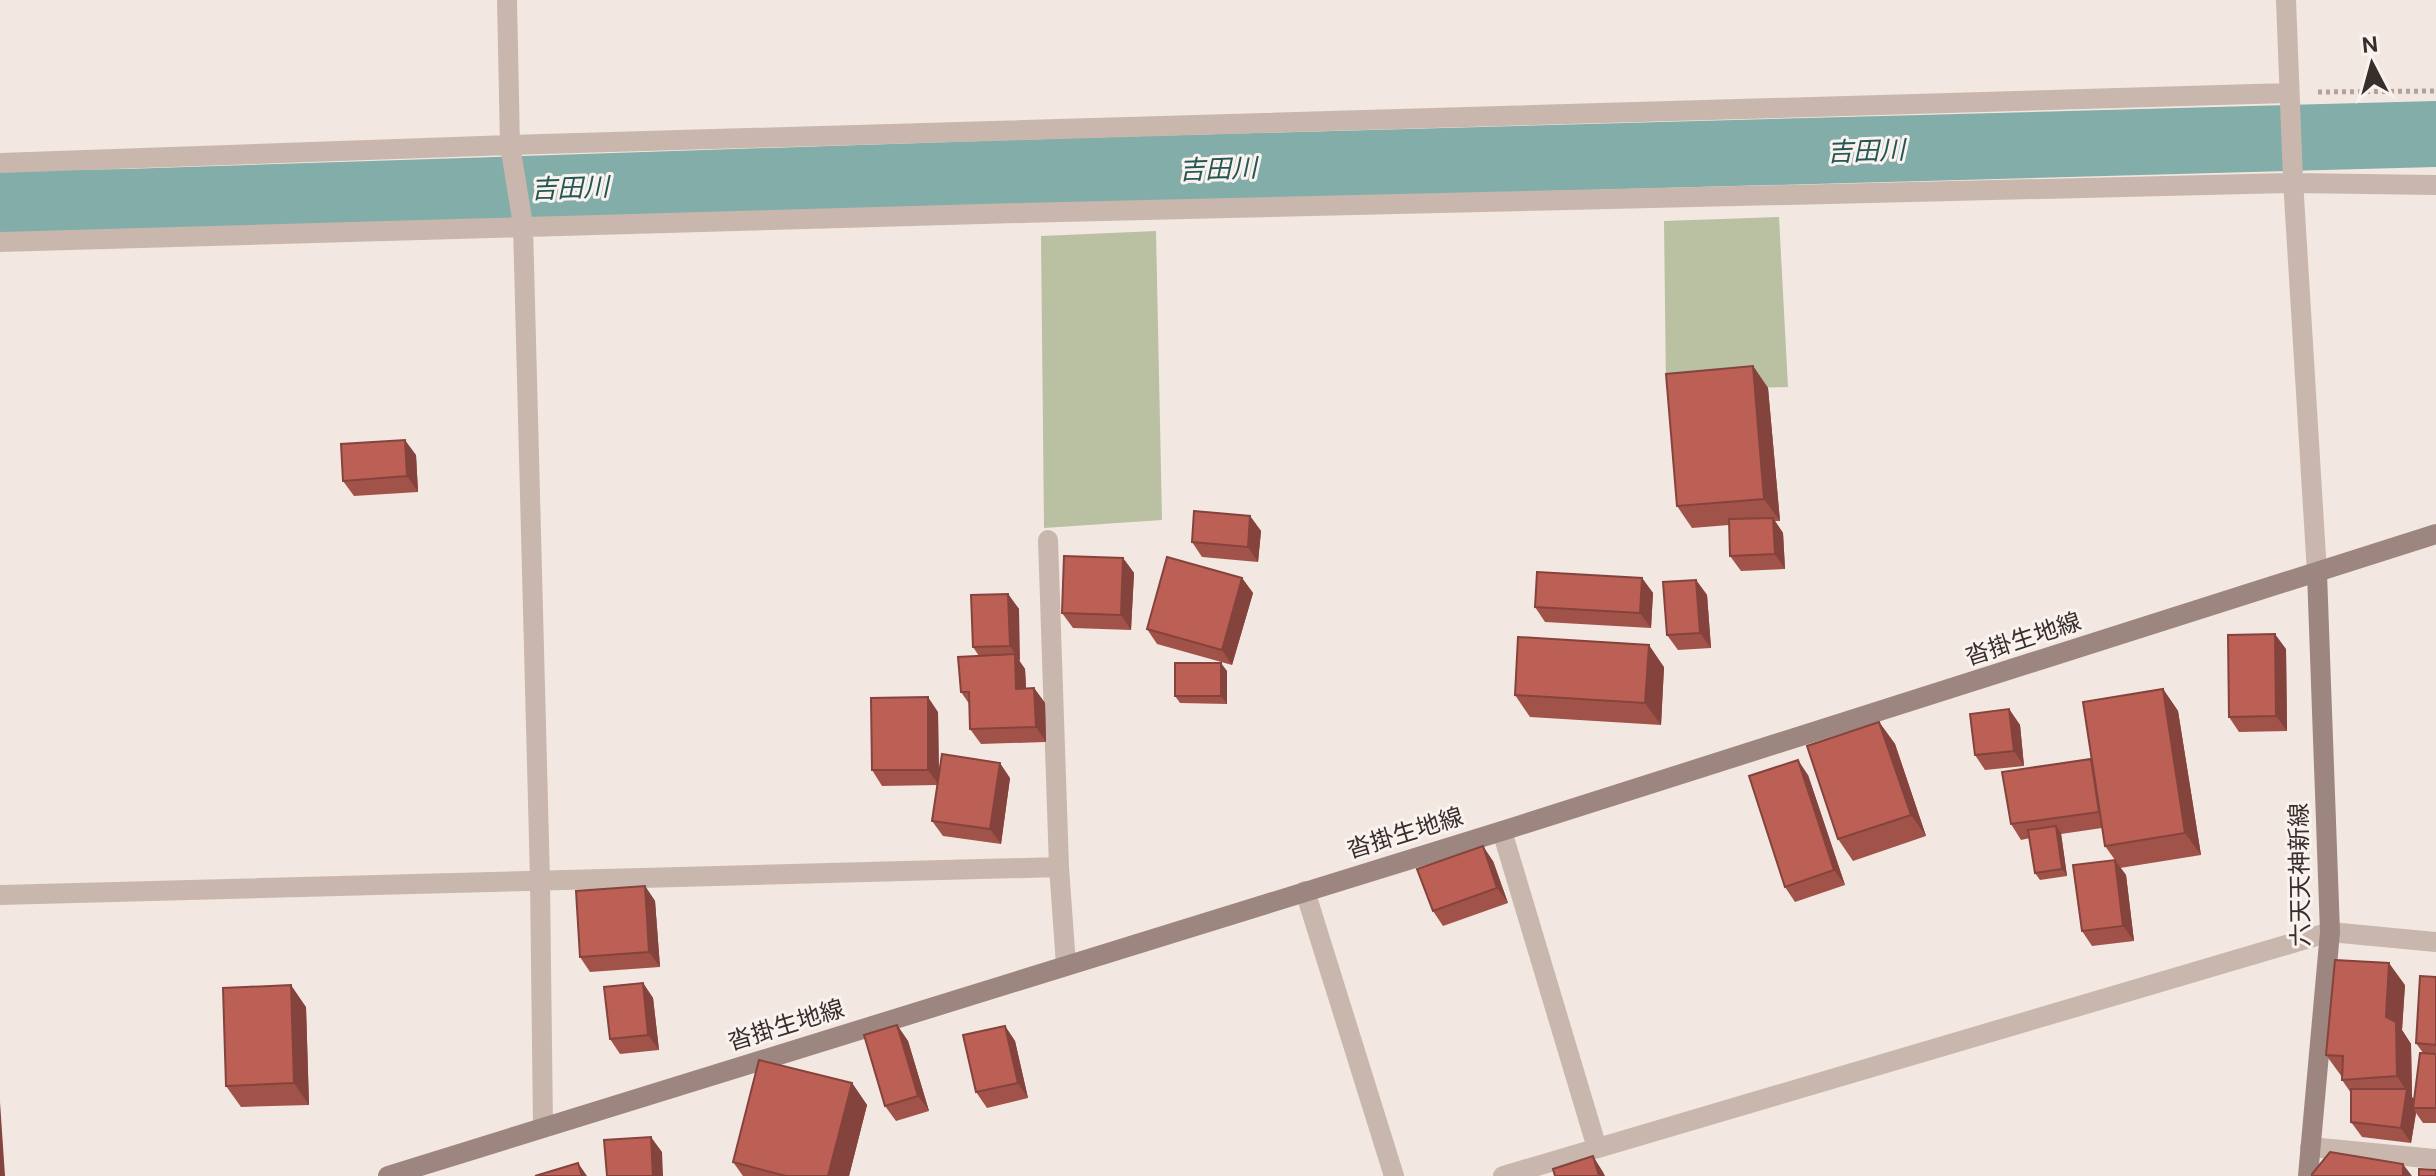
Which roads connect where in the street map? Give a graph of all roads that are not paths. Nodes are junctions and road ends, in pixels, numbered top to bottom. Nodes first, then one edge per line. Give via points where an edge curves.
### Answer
1 (507, 0) edge
2 (2286, 0) edge
3 (2289, 94) junction
4 (511, 147) junction
5 (0, 163) edge
6 (2293, 182) junction
7 (2436, 185) edge
8 (523, 223) junction
9 (0, 242) edge
10 (2436, 534) edge
11 (1048, 540) dead end
12 (2317, 573) junction
13 (1502, 831) junction
14 (1059, 867) junction
15 (540, 880) junction
16 (1305, 891) junction
17 (0, 895) edge
18 (2330, 932) junction
19 (2436, 942) edge
20 (1066, 965) junction
21 (543, 1127) junction
22 (2310, 1147) junction
23 (1597, 1148) junction
24 (2436, 1159) edge
25 (388, 1176) edge
26 (1394, 1176) edge
27 (1503, 1176) edge
28 (2308, 1176) edge

1 - 4 street
2 - 3 street
3 - 4 street
3 - 6 street
4 - 5 street
4 - 8 street
6 - 7 street
6 - 8 street
6 - 12 street
8 - 9 street
8 - 15 street
10 - 12 main road, 沓掛生地線
11 - 14 street
12 - 13 main road, 沓掛生地線
12 - 18 main road, 六天天神新線
13 - 16 main road, 沓掛生地線
13 - 23 street
14 - 15 street
14 - 20 street
15 - 17 street
15 - 21 street
16 - 20 main road, 沓掛生地線
16 - 26 street
18 - 19 street
18 - 22 main road, 六天天神新線
18 - 23 street
20 - 21 main road, 沓掛生地線
21 - 25 main road, 沓掛生地線
22 - 24 street
22 - 28 main road, 六天天神新線
23 - 27 street

